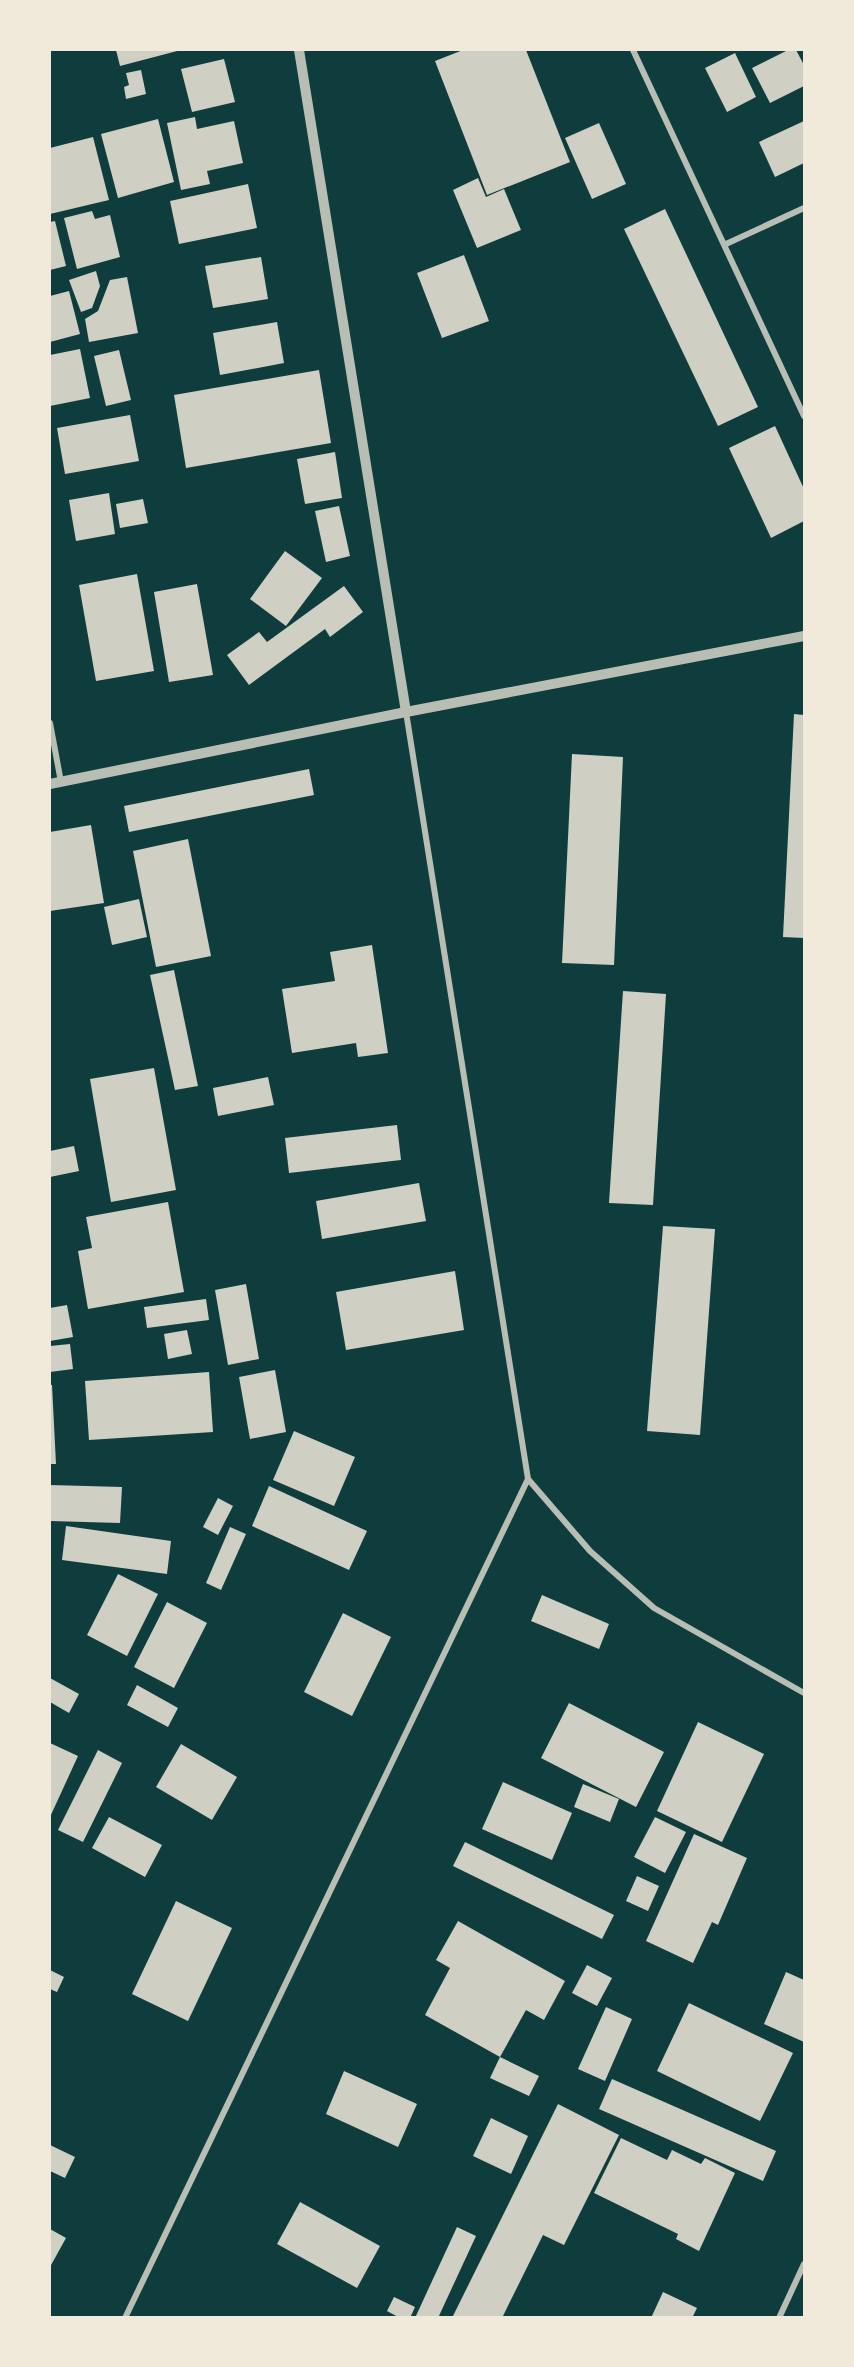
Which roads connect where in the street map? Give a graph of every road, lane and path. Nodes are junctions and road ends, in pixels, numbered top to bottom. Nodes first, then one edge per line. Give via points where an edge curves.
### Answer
1 (299, 50) edge
2 (633, 50) edge
3 (804, 208) edge
4 (726, 244) junction
5 (804, 416) edge
6 (804, 636) edge
7 (406, 712) junction
8 (50, 723) edge
9 (55, 783) edge
10 (528, 1479) junction
11 (804, 1693) edge
12 (804, 2264) edge
13 (125, 2318) edge
14 (779, 2318) edge

1 - 7 street
2 - 4 street
3 - 4 street
4 - 5 street
6 - 7 street
7 - 9 street
7 - 10 street
8 - 9 street
10 - 11 street via 590,1551 654,1608
10 - 13 street
12 - 14 street

